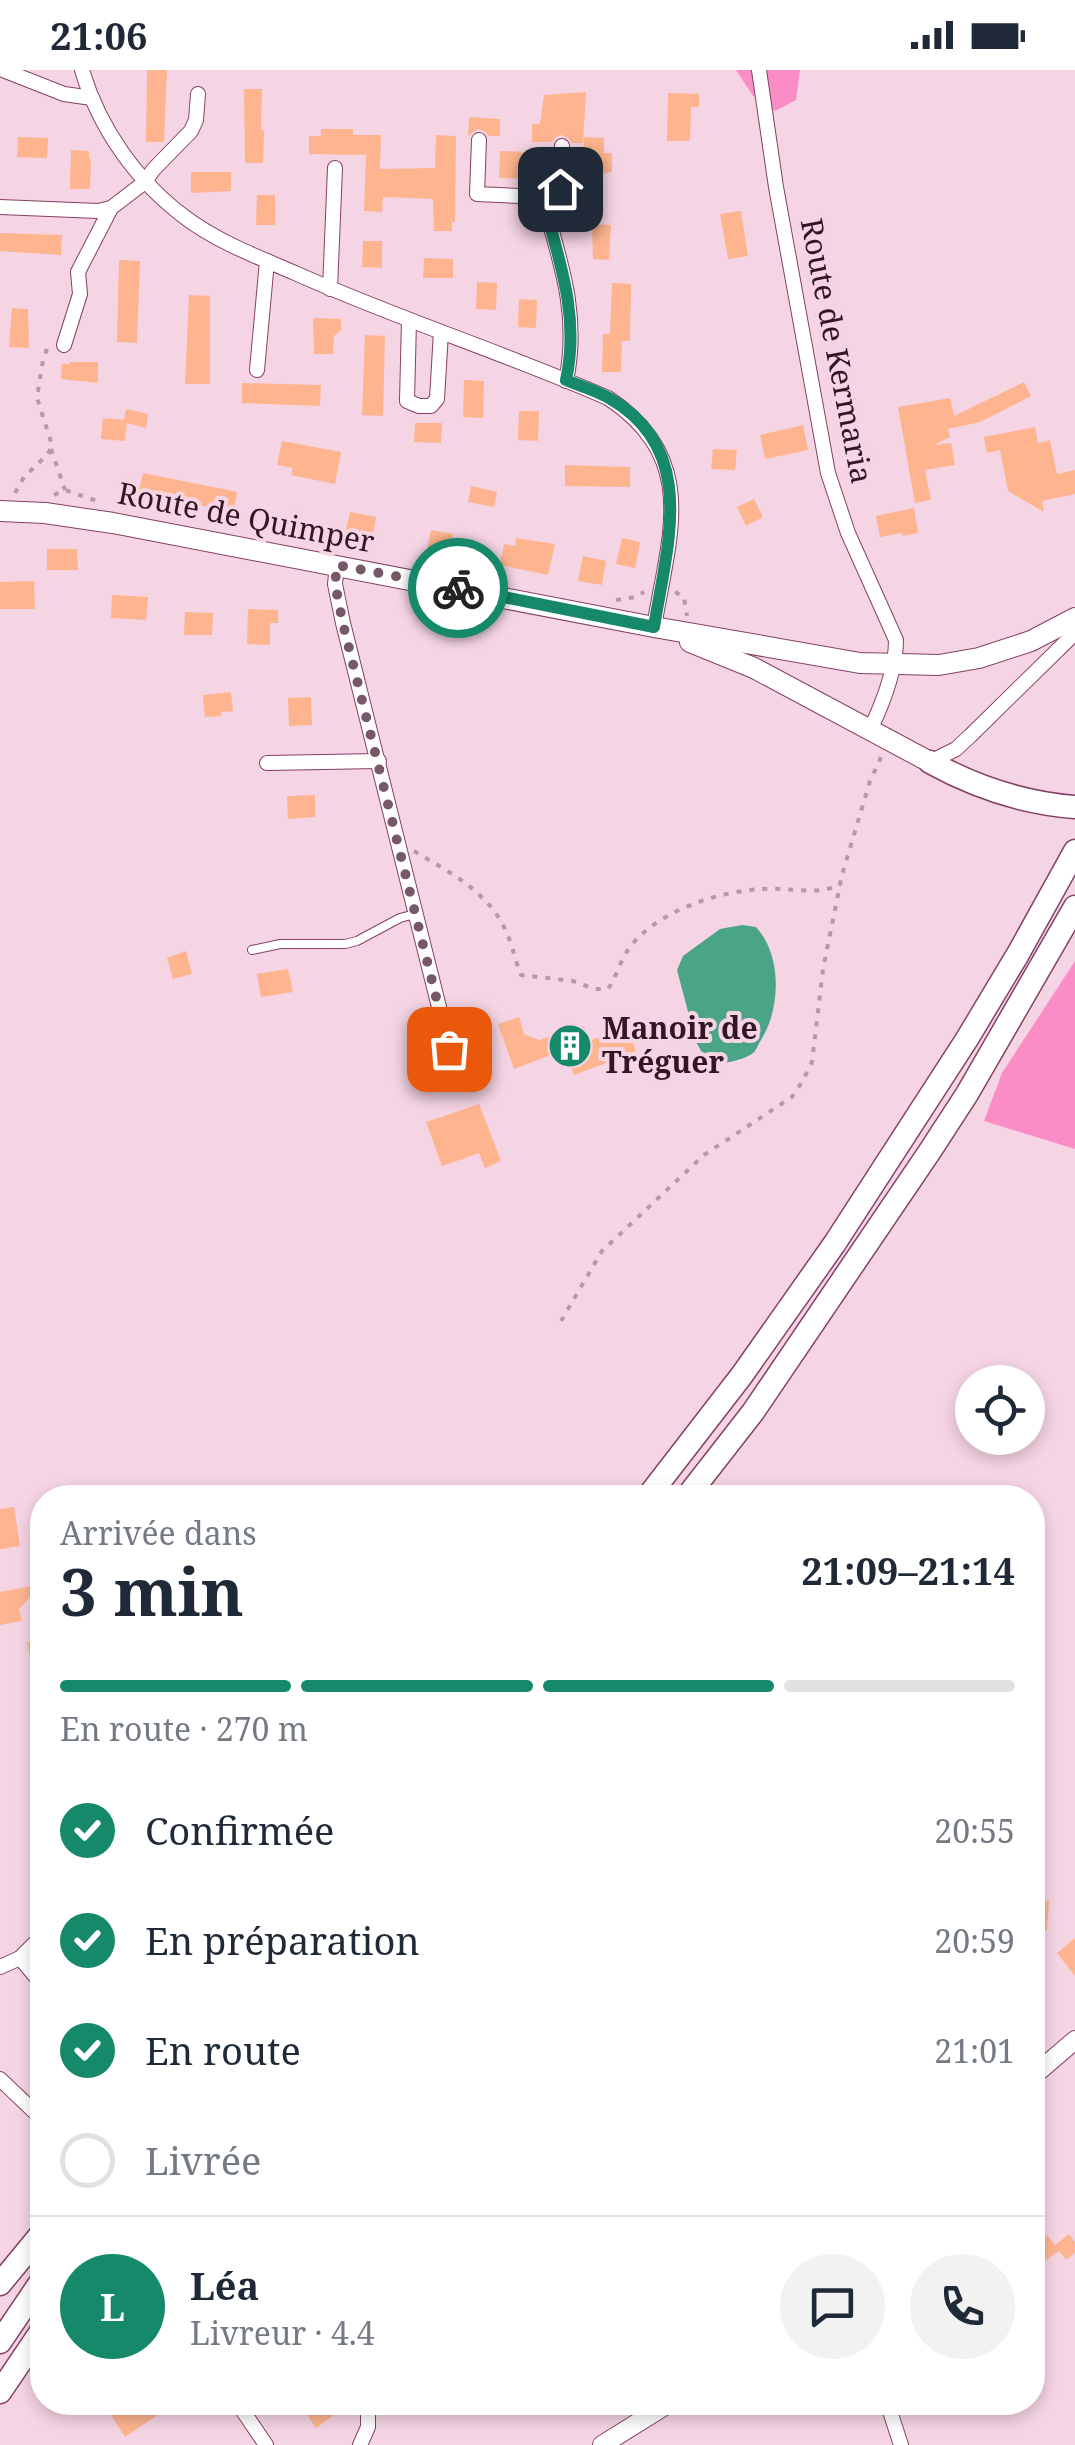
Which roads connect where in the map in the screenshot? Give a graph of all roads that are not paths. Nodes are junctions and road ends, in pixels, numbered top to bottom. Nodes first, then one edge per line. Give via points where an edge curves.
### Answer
1 (3, 70) edge
2 (82, 70) edge
3 (759, 70) edge
4 (198, 94) dead end
5 (92, 98) junction
6 (480, 140) dead end
7 (562, 146) dead end
8 (335, 168) dead end
9 (144, 182) junction
10 (542, 197) junction
11 (0, 208) edge
12 (111, 208) junction
13 (267, 261) junction
14 (330, 288) junction
15 (409, 320) junction
16 (441, 332) junction
17 (64, 345) road end
18 (256, 370) dead end
19 (566, 380) junction
20 (5, 511) edge
21 (337, 565) junction
22 (1075, 618) edge
23 (654, 627) junction
24 (1075, 633) edge
25 (892, 665) junction
26 (870, 730) junction
27 (379, 761) junction
28 (930, 762) junction
29 (267, 763) dead end
30 (1075, 806) edge
31 (1075, 851) edge
32 (1075, 907) edge
33 (415, 914) junction
34 (252, 950) dead end
35 (458, 1083) dead end
36 (657, 1485) edge
37 (696, 1485) edge
38 (30, 1948) edge
39 (20, 1958) junction
40 (0, 1968) edge
41 (30, 1970) edge
42 (1075, 2040) edge
43 (1045, 2066) edge
44 (0, 2079) edge
45 (30, 2108) edge
46 (30, 2248) edge
47 (0, 2284) edge
48 (30, 2298) edge
49 (0, 2342) edge
50 (30, 2348) edge
51 (0, 2392) edge
52 (246, 2415) edge
53 (368, 2415) edge
54 (649, 2415) edge
55 (891, 2415) edge
56 (249, 2420) junction
57 (256, 2445) edge
58 (266, 2445) edge
59 (360, 2445) edge
60 (602, 2445) edge
61 (901, 2445) edge

1 - 5 street
2 - 5 street
3 - 25 street, Route de Kermaria via 822,449 848,533 896,640
4 - 9 street via 192,131
5 - 9 street
6 - 10 street via 478,194
7 - 10 street via 560,189
8 - 14 street
9 - 12 street
9 - 13 street via 187,220
10 - 19 street via 571,316
11 - 12 street
12 - 17 street via 78,272 80,294
13 - 14 street
13 - 18 street
14 - 15 street
15 - 16 street
15 - 16 street via 409,404 431,406 438,399
16 - 19 street
19 - 23 street via 624,408 662,454 672,515
20 - 21 main road, Route de Quimper via 91,519
21 - 23 main road, Route de Quimper
21 - 27 street via 338,601
22 - 25 main road, Route de Quimper via 979,658
23 - 25 main road, Route de Quimper
23 - 26 main road via 754,668
24 - 28 street via 956,749
25 - 26 street, Route de Kermaria
26 - 28 main road
27 - 29 street
27 - 33 street
28 - 30 highway via 988,790
31 - 36 highway via 967,1039 845,1228
32 - 37 highway via 930,1151 754,1412
33 - 34 lane via 345,944
33 - 35 street
38 - 39 street
39 - 40 street
39 - 41 street
42 - 43 street
44 - 45 street
46 - 47 highway
48 - 49 highway
50 - 51 highway
52 - 56 street
53 - 59 street
54 - 60 street
55 - 61 street
56 - 57 street
56 - 58 street

